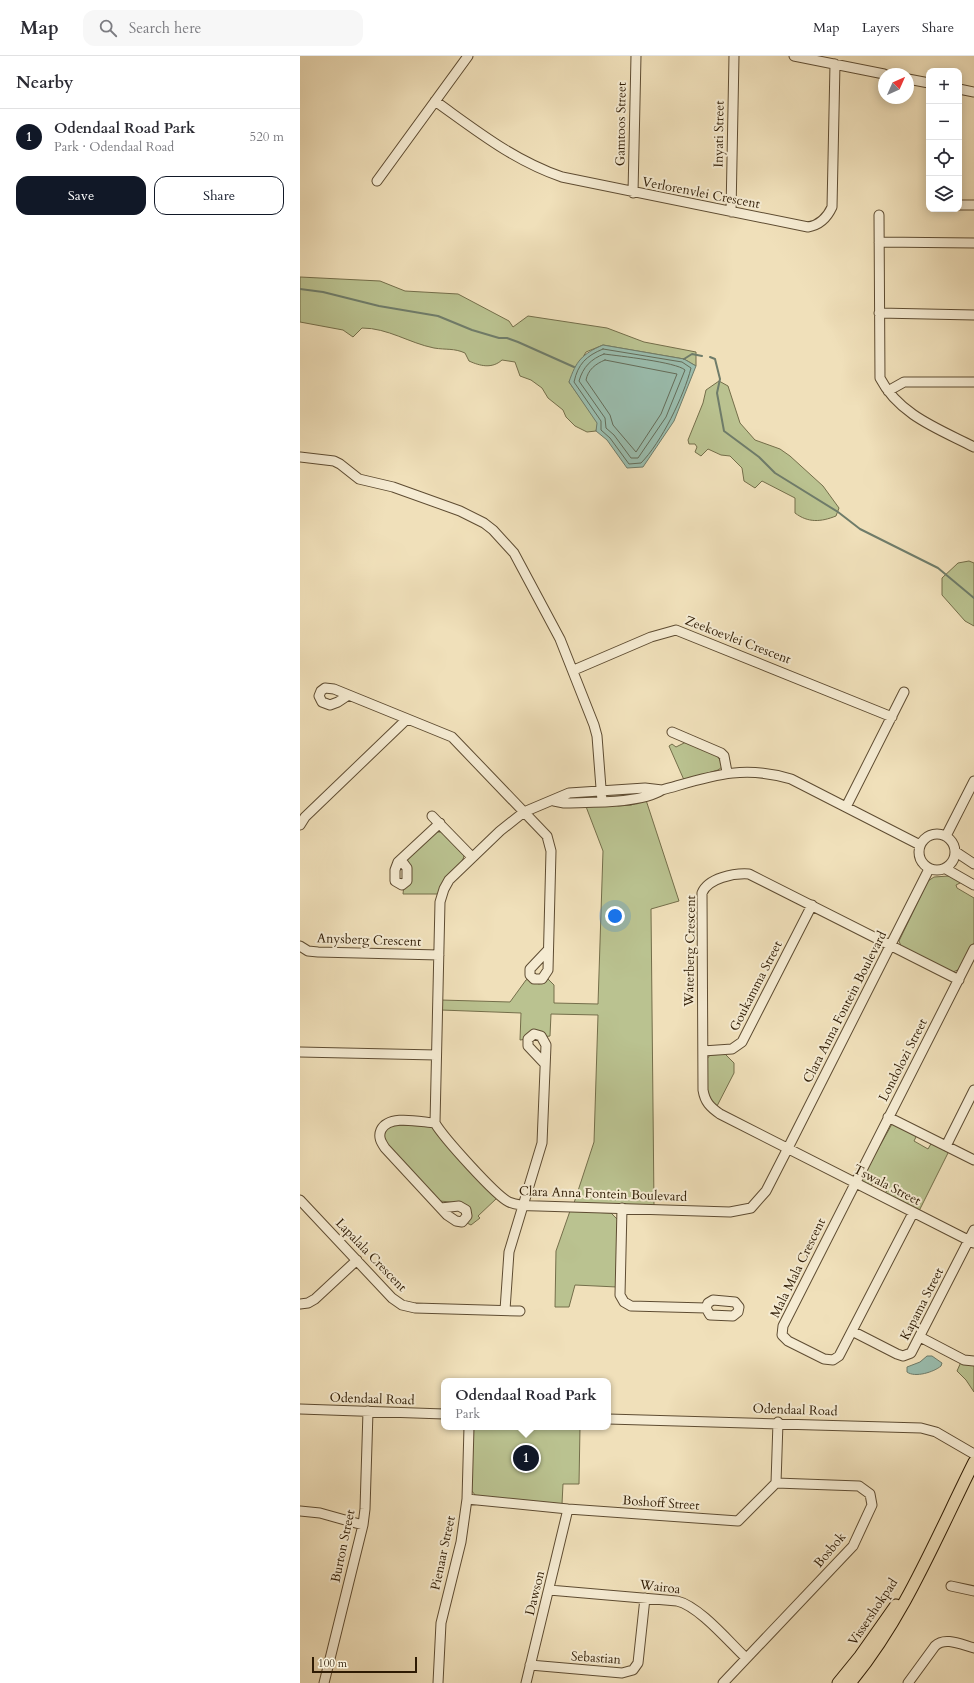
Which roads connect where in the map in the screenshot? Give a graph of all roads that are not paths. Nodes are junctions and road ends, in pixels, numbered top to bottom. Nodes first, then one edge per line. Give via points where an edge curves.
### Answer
1 (468, 56) edge
2 (636, 56) edge
3 (734, 56) edge
4 (794, 56) edge
5 (835, 64) junction
6 (878, 73) edge
7 (914, 80) edge
8 (926, 82) edge
9 (962, 90) edge
10 (974, 92) edge
11 (435, 100) junction
12 (377, 181) dead end
13 (633, 192) junction
14 (962, 204) edge
15 (974, 205) edge
16 (731, 212) junction
17 (879, 215) dead end
18 (879, 242) junction
19 (974, 243) edge
20 (879, 313) junction
21 (974, 315) edge
22 (974, 382) edge
23 (888, 391) junction
24 (973, 445) edge
25 (300, 457) edge
26 (574, 670) junction
27 (904, 692) dead end
28 (347, 696) dead end
29 (892, 716) junction
30 (407, 719) junction
31 (672, 732) dead end
32 (727, 772) junction
33 (974, 781) edge
34 (601, 790) junction
35 (662, 790) junction
36 (554, 801) junction
37 (602, 801) junction
38 (846, 807) junction
39 (524, 812) junction
40 (432, 816) dead end
41 (440, 823) junction
42 (300, 826) edge
43 (946, 836) junction
44 (920, 845) junction
45 (956, 852) junction
46 (472, 857) junction
47 (401, 860) dead end
48 (974, 864) edge
49 (929, 869) junction
50 (946, 869) junction
51 (974, 884) edge
52 (812, 905) junction
53 (891, 945) junction
54 (300, 946) edge
55 (974, 949) edge
56 (547, 951) dead end
57 (439, 955) junction
58 (959, 980) junction
59 (702, 1051) junction
60 (300, 1052) edge
61 (436, 1055) junction
62 (544, 1063) dead end
63 (974, 1090) edge
64 (888, 1117) junction
65 (435, 1123) junction
66 (946, 1146) junction
67 (788, 1148) junction
68 (974, 1160) edge
69 (855, 1182) junction
70 (300, 1200) edge
71 (522, 1205) junction
72 (442, 1208) dead end
73 (622, 1208) junction
74 (913, 1213) junction
75 (974, 1230) edge
76 (971, 1242) edge
77 (357, 1260) junction
78 (300, 1304) edge
79 (706, 1308) dead end
80 (505, 1310) junction
81 (520, 1311) dead end
82 (852, 1331) junction
83 (920, 1337) junction
84 (974, 1361) edge
85 (300, 1410) edge
86 (368, 1411) junction
87 (441, 1414) edge
88 (611, 1419) edge
89 (778, 1422) junction
90 (469, 1430) edge
91 (974, 1454) edge
92 (974, 1462) edge
93 (776, 1483) junction
94 (467, 1499) junction
95 (568, 1509) junction
96 (300, 1511) edge
97 (363, 1525) junction
98 (928, 1554) junction
99 (951, 1586) dead end
100 (549, 1590) junction
101 (974, 1591) edge
102 (645, 1598) junction
103 (974, 1648) edge
104 (746, 1658) junction
105 (530, 1665) junction
106 (324, 1683) edge
107 (438, 1683) edge
108 (526, 1683) edge
109 (723, 1683) edge
110 (838, 1683) edge
111 (850, 1683) edge
112 (908, 1683) edge

1 - 11 street
2 - 13 street, Gamtoos Street
3 - 16 street, Inyati Street
4 - 5 street
5 - 6 street
5 - 16 street, Verlorenvlei Crescent via 833,200 827,216 819,224 808,227
7 - 8 street
9 - 10 street
11 - 12 street
11 - 13 street, Verlorenvlei Crescent via 506,152 528,164 562,178
13 - 16 street, Verlorenvlei Crescent
14 - 15 street
17 - 18 street
18 - 19 street
18 - 20 street
20 - 21 street
20 - 23 street via 880,378
22 - 23 street via 904,382
23 - 24 street via 912,415
25 - 26 street via 334,461 359,479 393,487 484,523 508,545 560,639
26 - 29 street, Zeekoevlei Crescent via 651,637 676,630
26 - 34 street via 597,736
27 - 29 street
28 - 30 street
29 - 38 street
30 - 39 street via 456,740
30 - 42 street via 305,816
31 - 32 street via 721,753
32 - 35 street
32 - 38 street via 773,774 790,779
33 - 43 street
34 - 35 street
34 - 36 street via 570,793
34 - 37 street
35 - 37 street via 637,799
36 - 37 street
36 - 39 street
38 - 44 street
39 - 46 street
39 - 56 street via 547,836 551,846
40 - 41 street
41 - 46 street
41 - 47 street
43 - 44 street via 933,834
43 - 45 street via 953,843
44 - 49 street via 920,859
45 - 48 street
45 - 50 street via 953,862
46 - 57 street via 449,880 444,889 440,902
49 - 50 street
49 - 53 street, Clara Anna Fontein Boulevard
50 - 51 street
52 - 53 street, Waterberg Crescent
52 - 59 street, Goukamma Street via 742,1042 732,1049
52 - 59 street, Waterberg Crescent via 749,874 717,880 706,886 700,904
53 - 58 street, Waterberg Crescent
53 - 67 street, Clara Anna Fontein Boulevard
54 - 57 street, Anysberg Crescent via 308,951 318,952
55 - 58 street, Londolozi Street
57 - 61 street
58 - 64 street, Londolozi Street
59 - 67 street, Waterberg Crescent via 703,1090 709,1106
60 - 61 street
61 - 65 street
62 - 71 street via 542,1143
63 - 66 street
64 - 66 street
64 - 69 street, Londolozi Street
65 - 71 street, Clara Anna Fontein Boulevard via 443,1135 498,1193 510,1202
65 - 72 street via 389,1122 381,1130 380,1139 385,1148
66 - 68 street
67 - 69 street, Tswala Street
67 - 73 street, Clara Anna Fontein Boulevard via 766,1191 751,1208 732,1212
69 - 74 street, Tswala Street
69 - 82 street, Mala Mala Crescent via 782,1332 788,1341 824,1360 830,1360 841,1354
70 - 77 street, Lapalala Crescent
71 - 73 street, Clara Anna Fontein Boulevard
71 - 80 street via 507,1264
73 - 79 street via 620,1295 624,1302 631,1306
74 - 76 street, Tswala Street
74 - 82 street, Mala Mala Crescent
75 - 76 street, Kapama Street
76 - 83 street, Kapama Street
77 - 78 street via 315,1299
77 - 80 street, Lapalala Crescent via 392,1298 407,1307
80 - 81 street, Lapalala Crescent
82 - 83 street, Kapama Street via 903,1356 912,1351
83 - 84 street via 964,1360
85 - 86 street, Odendaal Road
86 - 87 street, Odendaal Road
86 - 97 street, Burton Street
88 - 89 street, Odendaal Road
89 - 91 street, Odendaal Road via 922,1428 936,1432
89 - 93 street
90 - 94 street, Pienaar Street
92 - 98 main road, Vissershokpad
93 - 95 street, Boshoff Street via 742,1518 734,1521
93 - 104 street, Bosbok via 859,1486 870,1494 872,1506 849,1550
94 - 95 street, Boshoff Street
94 - 107 street, Pienaar Street via 461,1542 441,1623
95 - 100 street, Dawson
96 - 97 street via 320,1513
97 - 106 street, Burton Street
98 - 110 main road, Vissershokpad via 877,1633
98 - 111 main road, Vissershokpad via 909,1596 891,1627
99 - 101 street
100 - 102 street, Wairoa
100 - 105 street, Dawson
102 - 104 street, Wairoa via 677,1601 689,1605
102 - 105 street, Sebastian via 638,1663 630,1672
103 - 112 street via 948,1641 940,1642
104 - 109 street, Bosbok
105 - 108 street, Dawson

